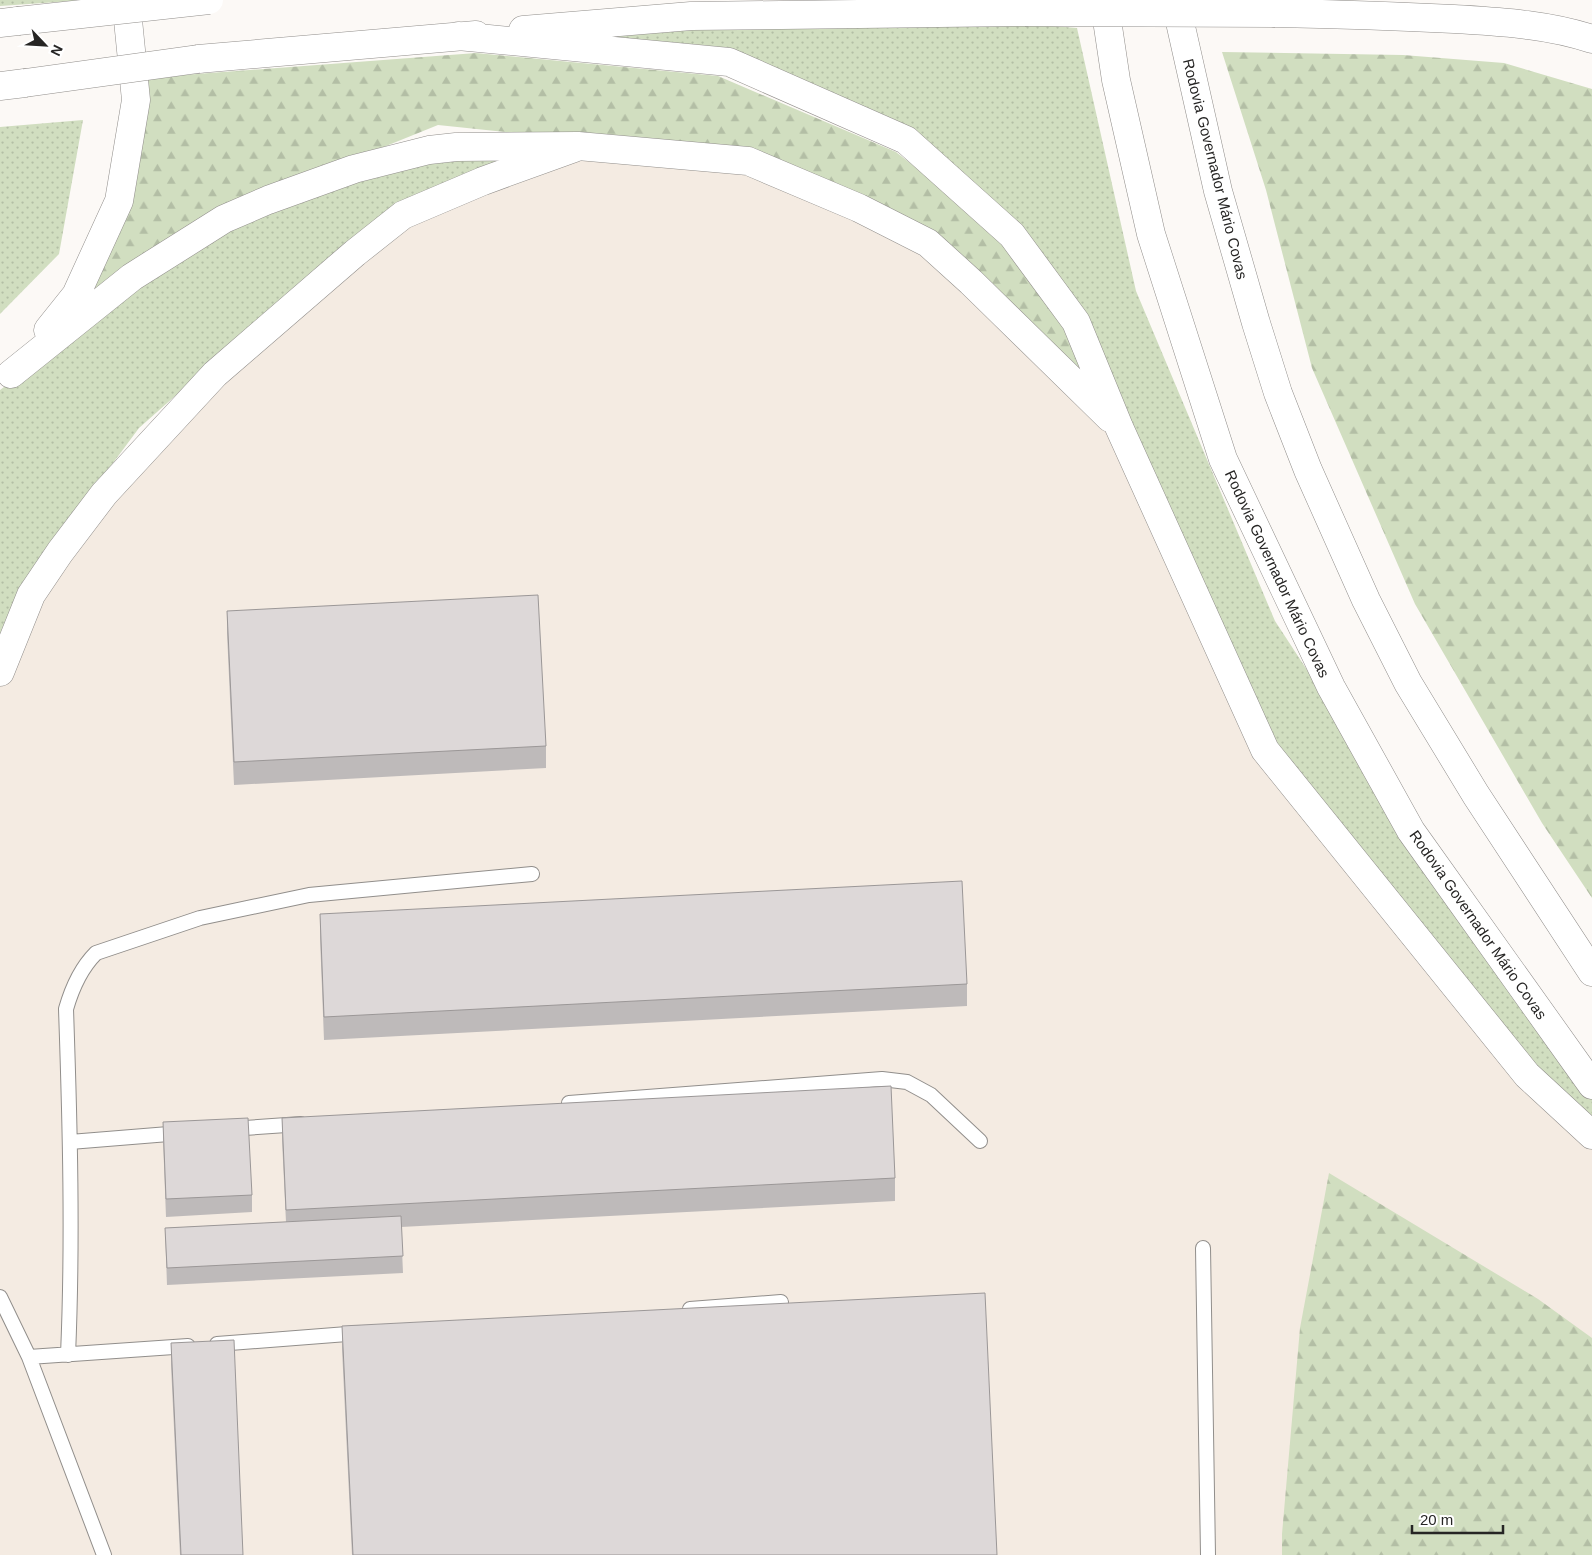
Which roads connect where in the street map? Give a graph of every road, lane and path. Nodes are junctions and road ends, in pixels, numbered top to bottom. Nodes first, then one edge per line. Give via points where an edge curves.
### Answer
1 (126, 0) edge
2 (209, 0) edge
3 (1104, 0) edge
4 (1175, 0) edge
5 (9, 22) edge
6 (458, 36) junction
7 (1592, 39) edge
8 (12, 84) edge
9 (578, 146) junction
10 (6, 378) edge
11 (1119, 427) junction
12 (0, 672) edge
13 (532, 874) dead end
14 (1589, 967) edge
15 (1592, 1085) edge
16 (555, 1104) edge
17 (318, 1123) edge
18 (218, 1130) edge
19 (199, 1132) edge
20 (1592, 1135) edge
21 (980, 1141) dead end
22 (70, 1142) junction
23 (1203, 1248) dead end
24 (0, 1297) edge
25 (781, 1302) edge
26 (672, 1310) edge
27 (375, 1332) edge
28 (68, 1355) junction
29 (29, 1357) junction
30 (104, 1555) edge
31 (1208, 1555) edge

1 - 10 main road via 136,100 119,201 76,295
2 - 5 main road, bridge
3 - 15 main road, Rodovia Governador Mário Covas via 1116,80 1152,234 1223,459 1331,687 1410,830
4 - 14 main road, Rodovia Governador Mário Covas via 1218,191 1278,394 1308,470 1366,600 1408,683 1476,795
6 - 7 main road, bridge via 691,16 1025,12 1398,16 1515,23
6 - 8 main road, bridge via 198,59
6 - 11 main road via 729,62 906,140 1012,235 1076,322
9 - 10 main road via 429,150 354,169 268,200 224,219 132,277
9 - 11 main road via 748,161 859,208 928,243
9 - 12 main road via 483,180 403,215 215,374 104,494 60,552 32,596
11 - 20 main road via 1265,750 1527,1075
13 - 22 lane via 309,895 200,918 96,953 78,978 66,1010
16 - 21 lane via 882,1079 907,1082 931,1095
17 - 18 lane
19 - 22 lane
22 - 28 lane
23 - 31 lane
24 - 29 lane
25 - 26 lane
27 - 28 lane
28 - 29 lane
29 - 30 lane

